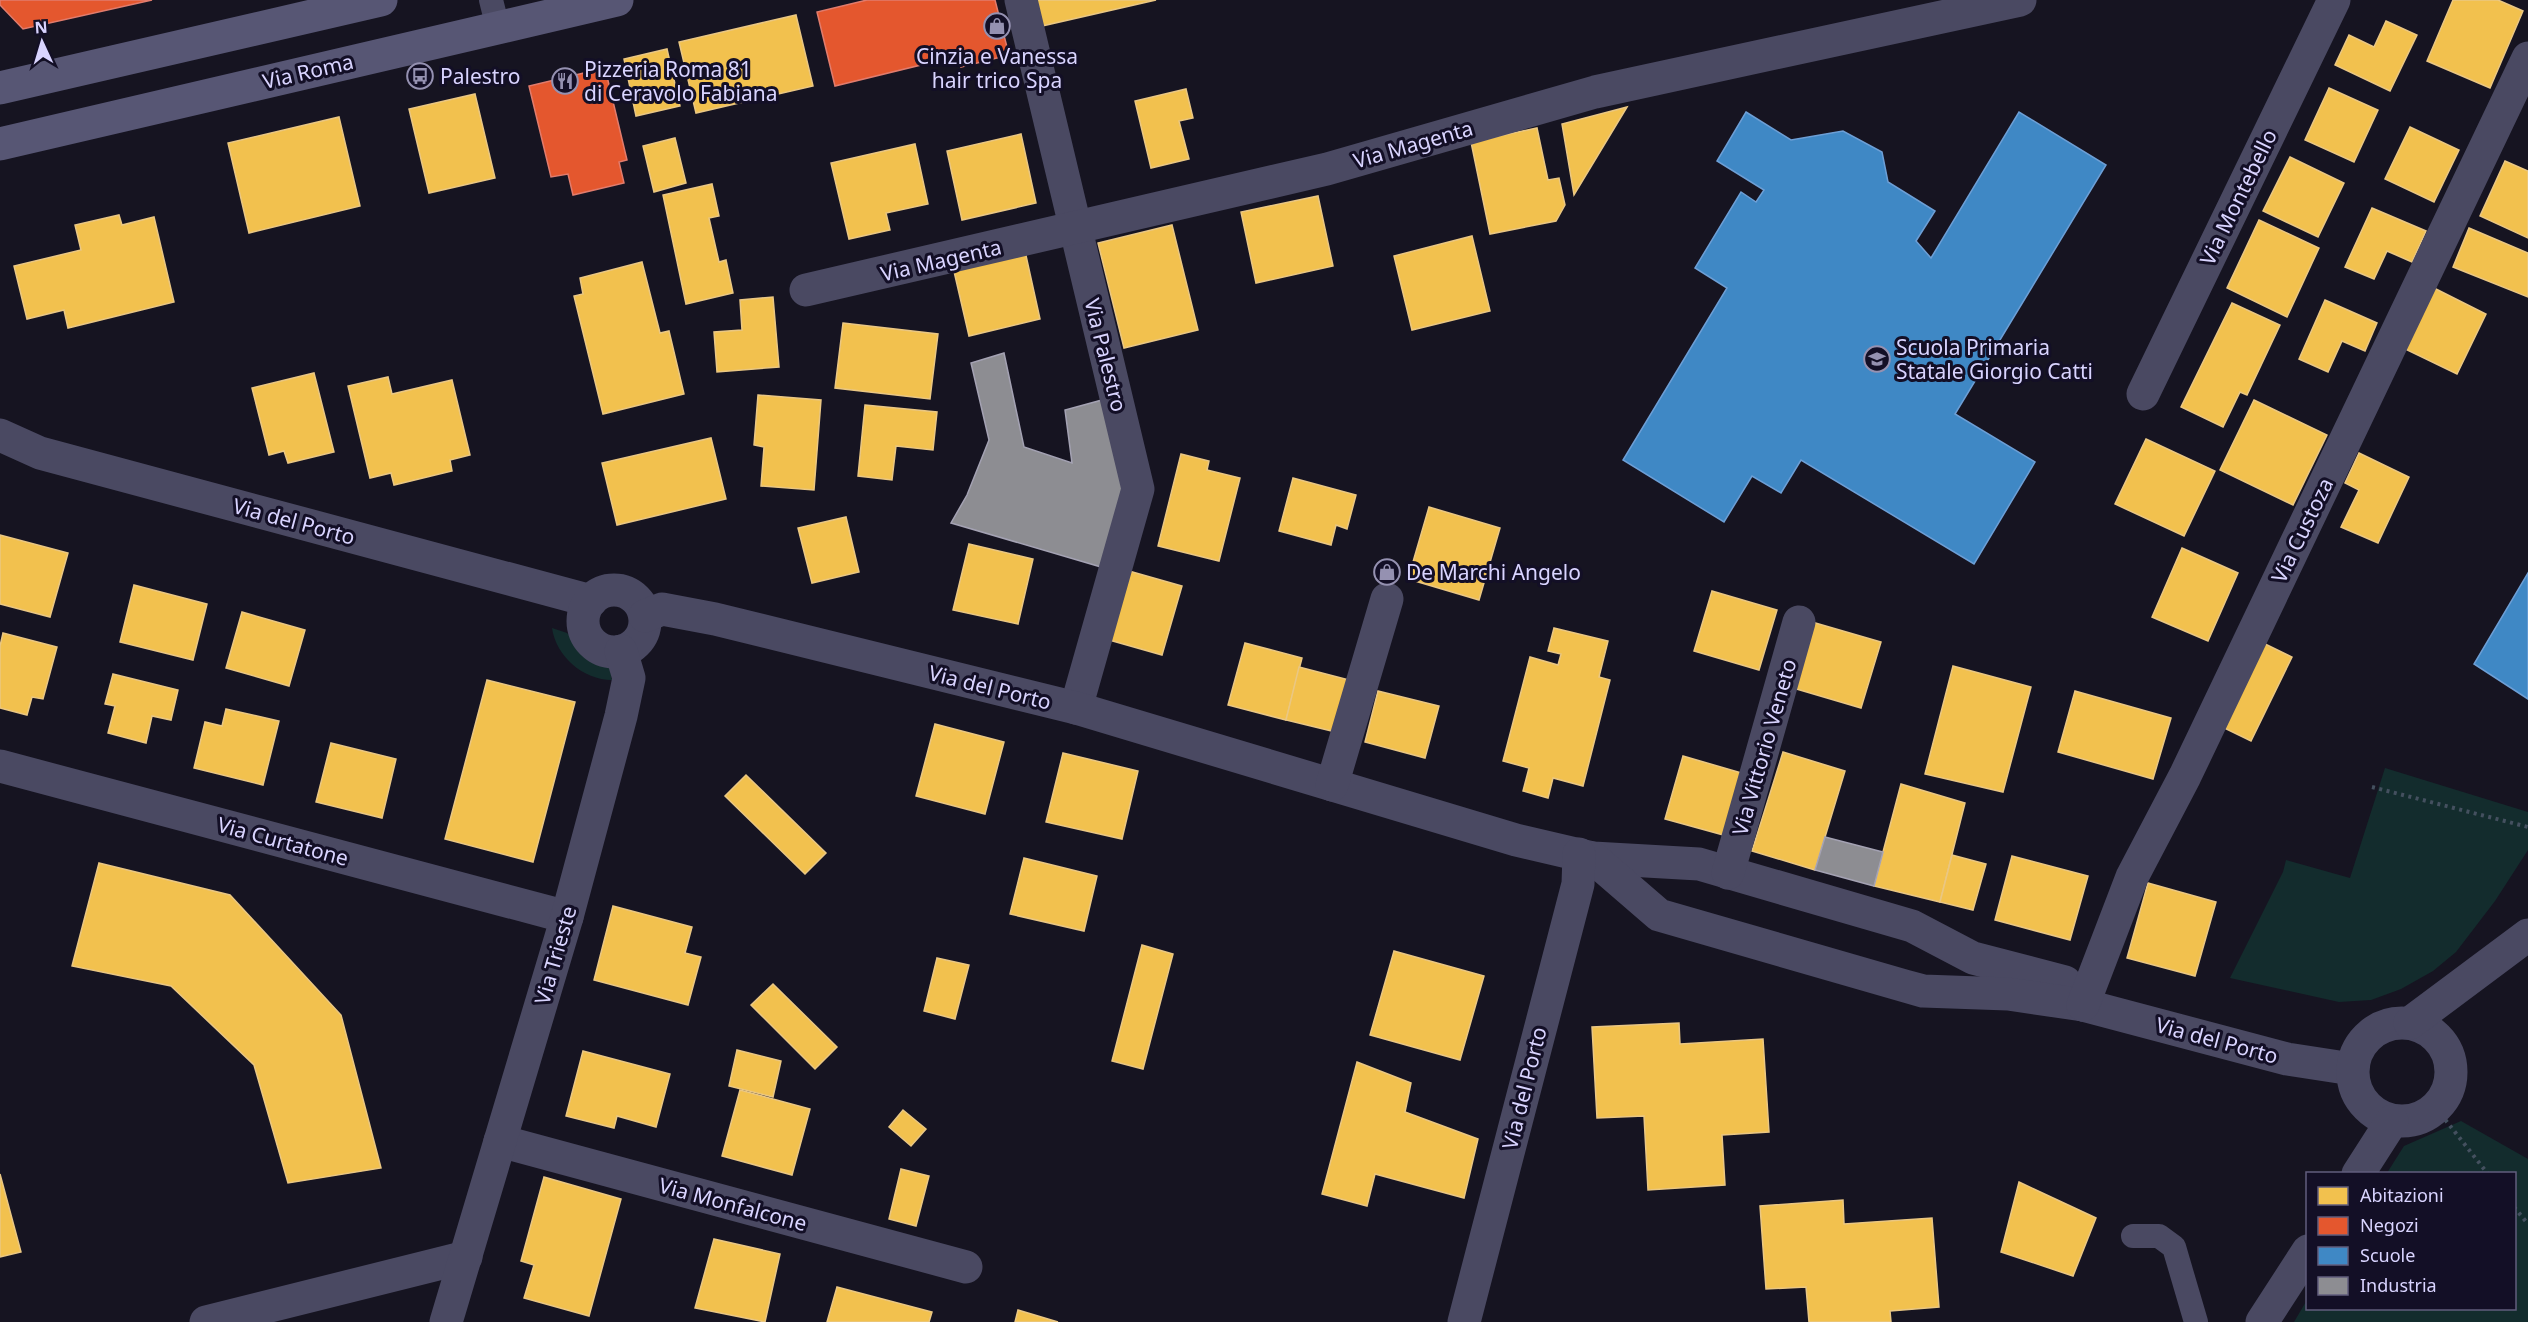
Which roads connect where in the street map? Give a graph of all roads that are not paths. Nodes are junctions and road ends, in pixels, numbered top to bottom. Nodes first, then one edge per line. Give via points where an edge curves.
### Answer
1 (381, 0) edge
2 (616, 0) edge
3 (1021, 0) edge
4 (2020, 0) edge
5 (2328, 2) edge
6 (494, 14) edge
7 (2528, 58) edge
8 (0, 88) edge
9 (0, 144) edge
10 (1075, 230) junction
11 (806, 290) dead end
12 (2143, 394) dead end
13 (0, 435) edge
14 (1387, 599) dead end
15 (591, 601) junction
16 (645, 616) junction
17 (1800, 622) dead end
18 (621, 651) junction
19 (1076, 708) junction
20 (0, 766) edge
21 (1332, 785) junction
22 (1586, 856) junction
23 (1713, 869) junction
24 (567, 917) junction
25 (1675, 920) junction
26 (1927, 934) junction
27 (2528, 935) edge
28 (1905, 986) junction
29 (2083, 1005) junction
30 (2410, 1023) junction
31 (2352, 1069) junction
32 (2392, 1121) junction
33 (501, 1141) junction
34 (2359, 1172) edge
35 (2133, 1236) dead end
36 (2306, 1253) edge
37 (466, 1257) junction
38 (966, 1267) dead end
39 (206, 1322) edge
40 (446, 1322) edge
41 (1464, 1322) edge
42 (2196, 1322) edge
43 (2262, 1322) edge

1 - 8 main road via 157,40
2 - 6 main road, Via Roma
3 - 10 street, Via Palestro
4 - 10 street, Via Magenta via 1595,92 1327,169
5 - 12 street, Via Montebello
6 - 9 main road, Via Roma
7 - 29 street, Via Custoza via 2190,765 2132,878
10 - 11 street, Via Magenta
10 - 19 street, Via Palestro via 1138,489
13 - 15 street, Via del Porto via 40,453
14 - 21 street
15 - 16 street via 610,590 623,591 641,604
15 - 18 street via 584,619 588,636 596,646
16 - 18 street via 642,636
16 - 19 street, Via del Porto via 662,609 715,619
17 - 23 street, Via Vittorio Veneto
18 - 24 street, Via Trieste via 629,678
19 - 21 street, Via del Porto
20 - 24 street, Via Curtatone
21 - 22 street, Via del Porto via 1516,840
22 - 23 street, Via del Porto
22 - 25 street, Via del Porto via 1659,915
22 - 41 street, Via del Porto
23 - 25 street via 1671,874 1665,893
23 - 26 street, Via del Porto via 1912,926
24 - 33 street, Via Trieste
25 - 28 street, Via del Porto
26 - 28 street via 1943,953 1937,972
26 - 29 street, Via del Porto via 1973,958 2065,982
27 - 30 street
28 - 29 street, Via del Porto via 1923,991 2008,994
29 - 31 street, Via del Porto via 2288,1059
30 - 31 street via 2378,1028 2364,1039
30 - 32 street via 2425,1028 2446,1050 2451,1081 2436,1108 2423,1117
31 - 32 street via 2353,1083 2362,1102 2378,1116
32 - 34 street
33 - 37 street, Via Trieste
33 - 38 street, Via Monfalcone
35 - 42 lane via 2159,1236 2174,1247
36 - 43 street
37 - 39 street
37 - 40 street, Via Trieste

